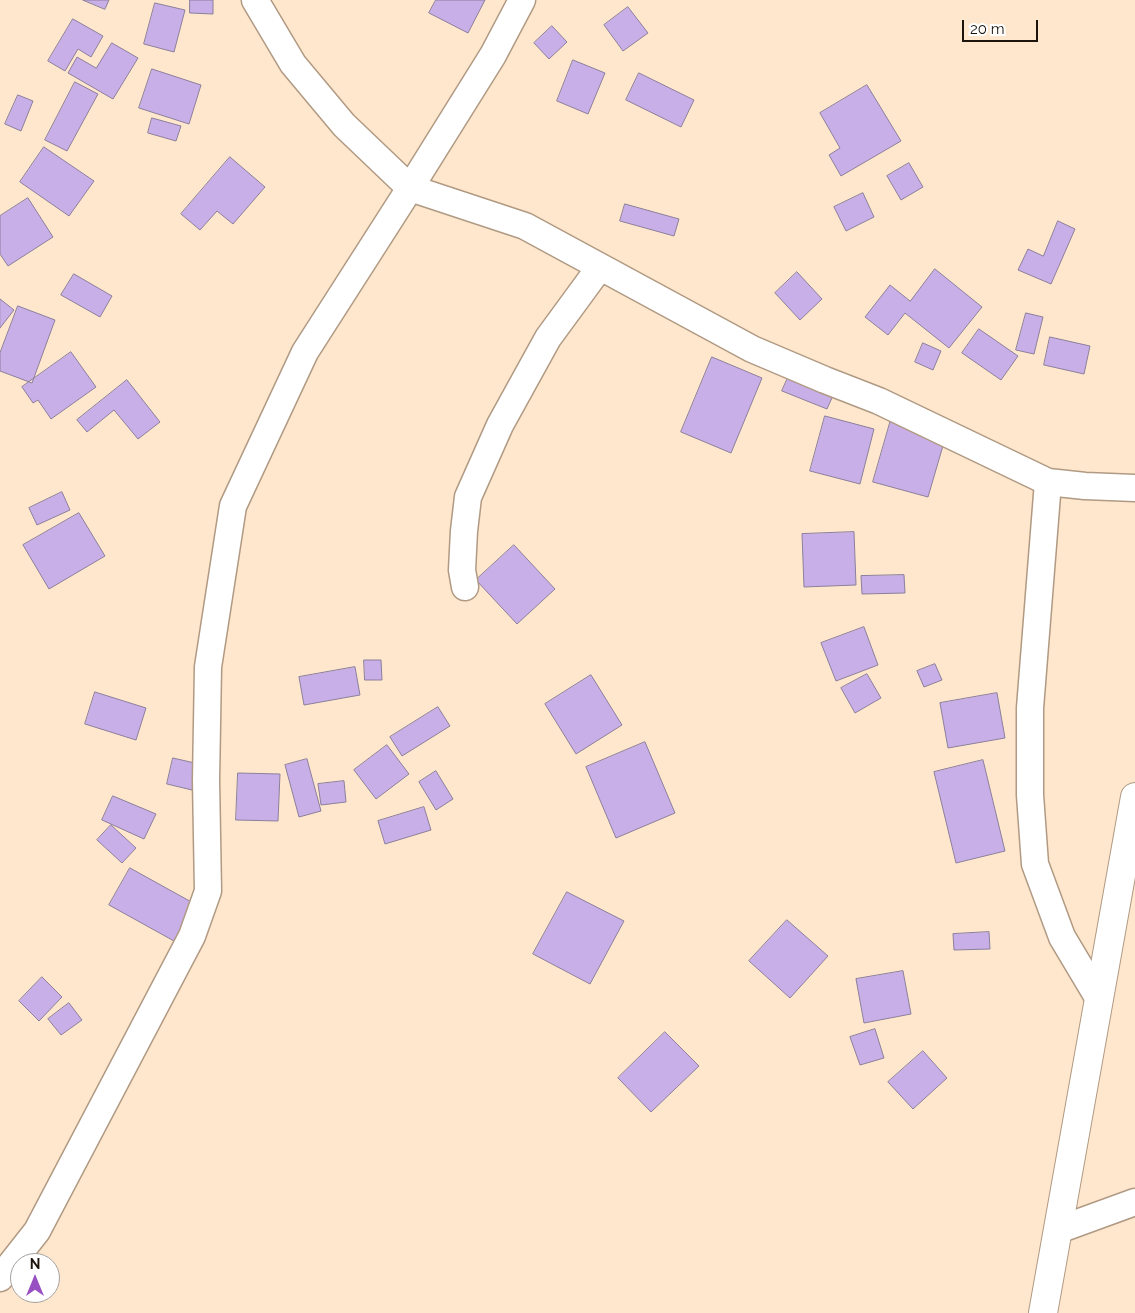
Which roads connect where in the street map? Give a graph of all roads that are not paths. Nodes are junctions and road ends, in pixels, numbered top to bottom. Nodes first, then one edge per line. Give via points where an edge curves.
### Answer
1 (255, 0) edge
2 (522, 0) edge
3 (410, 188) junction
4 (600, 267) junction
5 (1048, 482) junction
6 (1135, 488) edge
7 (465, 587) dead end
8 (1135, 797) edge
9 (1099, 999) junction
10 (1135, 1202) edge
11 (1058, 1230) junction
12 (0, 1278) edge
13 (1043, 1313) edge

1 - 3 street via 293,64 344,125
2 - 3 street via 493,55
3 - 4 street via 525,226
3 - 12 street via 304,352 233,506 208,666 208,891 192,936 37,1231
4 - 5 street via 752,348 879,401
4 - 7 street via 548,338 500,425 468,497 462,570
5 - 6 street
5 - 9 street via 1030,708 1030,795 1035,864 1062,937
8 - 9 main road
9 - 11 main road
10 - 11 street
11 - 13 main road

